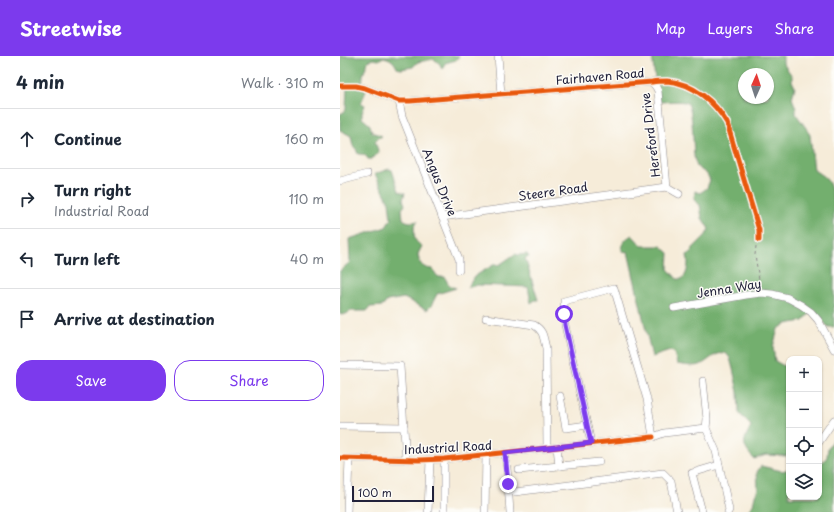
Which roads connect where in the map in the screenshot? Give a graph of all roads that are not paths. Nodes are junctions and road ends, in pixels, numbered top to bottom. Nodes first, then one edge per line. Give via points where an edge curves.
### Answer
1 (498, 56) edge
2 (652, 82) junction
3 (340, 86) edge
4 (501, 94) junction
5 (399, 101) junction
6 (367, 174) dead end
7 (340, 181) edge
8 (667, 188) junction
9 (680, 194) dead end
10 (442, 217) junction
11 (759, 240) road end
12 (459, 270) dead end
13 (674, 308) dead end
14 (486, 318) dead end
15 (834, 349) edge
16 (340, 365) edge
17 (703, 381) dead end
18 (560, 396) dead end
19 (834, 420) edge
20 (587, 425) junction
21 (340, 426) edge
22 (404, 427) junction
23 (706, 428) junction
24 (653, 437) junction
25 (822, 438) edge
26 (591, 443) junction
27 (557, 447) junction
28 (547, 448) junction
29 (505, 453) junction
30 (486, 455) junction
31 (340, 458) edge
32 (349, 459) junction
33 (406, 460) junction
34 (430, 460) junction
35 (444, 460) junction
36 (599, 462) dead end
37 (719, 465) junction
38 (560, 466) junction
39 (519, 470) dead end
40 (508, 484) junction
41 (347, 512) edge
42 (428, 512) edge
43 (444, 512) edge
44 (485, 512) edge
45 (510, 512) edge
46 (677, 512) edge
47 (702, 512) edge
48 (728, 512) edge

1 - 4 street
2 - 4 street, Fairhaven Road
2 - 8 street, Hereford Drive via 658,91
2 - 11 street, Fairhaven Road via 668,81 683,84 708,100 722,115 733,143
3 - 5 street, Fairhaven Road via 365,88
4 - 5 street, Fairhaven Road
5 - 10 street, Angus Drive via 402,116
6 - 7 street
8 - 9 street
8 - 10 street, Steere Road
10 - 12 street, Angus Drive via 459,259
13 - 15 street, Jenna Way via 761,293 788,298 811,312
14 - 28 street via 534,325 543,334 546,348
16 - 22 street via 400,366
17 - 23 street
18 - 20 street via 566,428
19 - 25 street
20 - 24 street via 565,325 564,301 614,288 647,399
20 - 26 street
21 - 22 street
22 - 33 street
23 - 24 street, Industrial Road via 664,433
23 - 37 street
24 - 26 street, Industrial Road
26 - 27 street, Industrial Road
27 - 28 street, Industrial Road
27 - 38 street
28 - 29 street, Industrial Road
29 - 30 street, Industrial Road
29 - 40 street
30 - 35 street, Industrial Road
30 - 44 street
31 - 32 street, Industrial Road
32 - 33 street, Industrial Road
32 - 41 street
33 - 34 street, Industrial Road
34 - 35 street, Industrial Road
34 - 42 street
35 - 43 street
36 - 38 street
37 - 47 street via 692,473
37 - 48 street
38 - 39 street
40 - 45 street
40 - 46 street via 516,492 663,473 671,481

